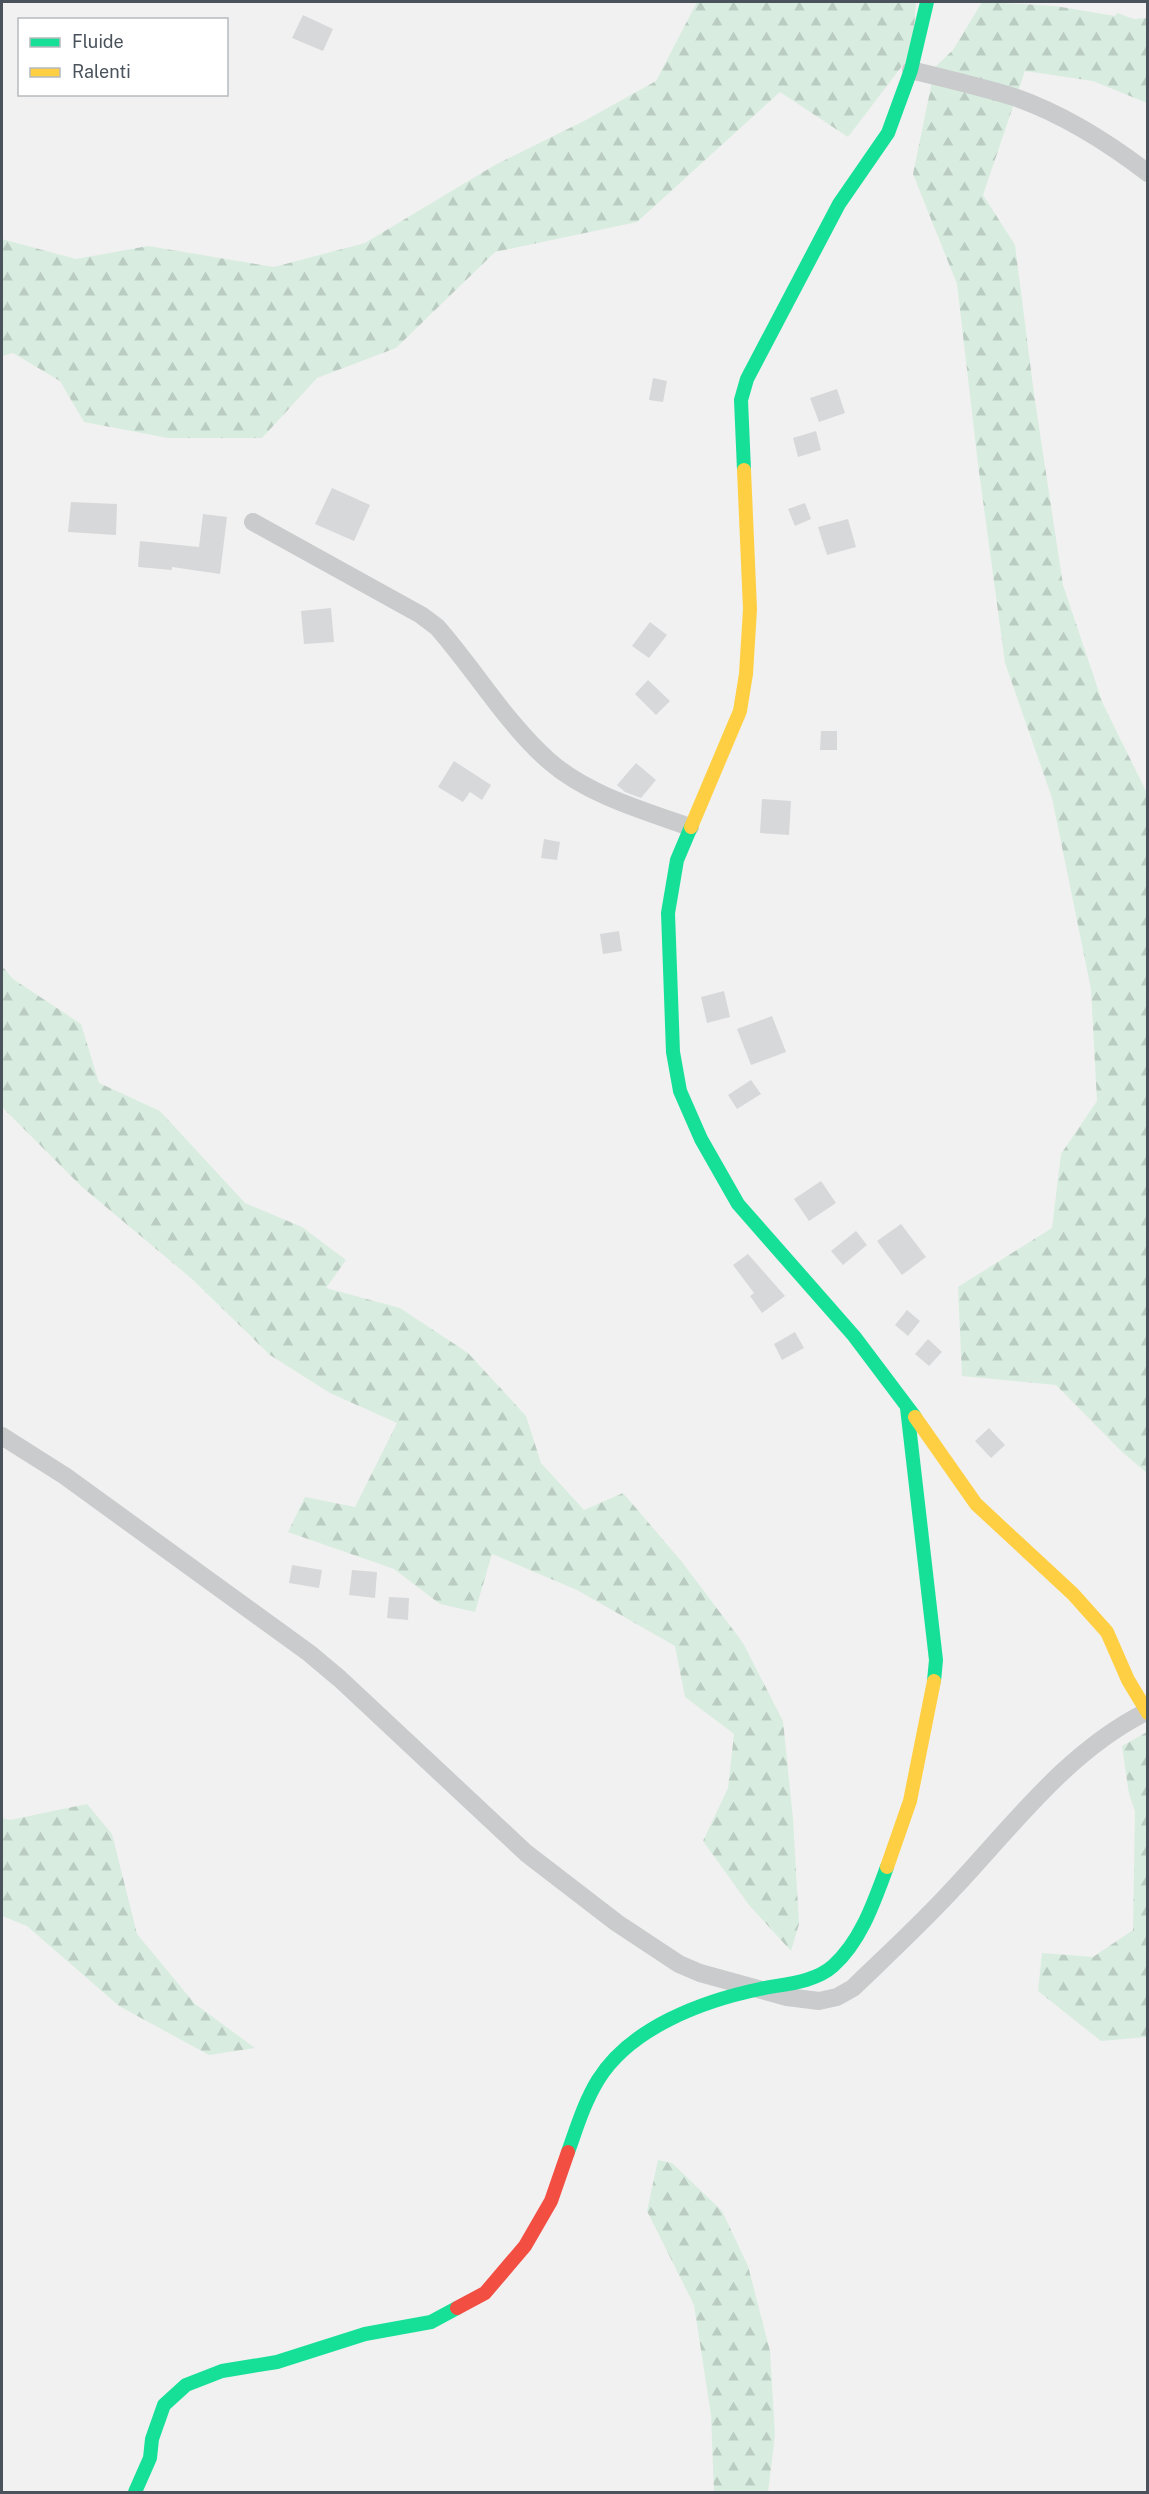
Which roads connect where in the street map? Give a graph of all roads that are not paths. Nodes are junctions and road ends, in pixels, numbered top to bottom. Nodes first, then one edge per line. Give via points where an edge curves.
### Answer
1 (927, 2) edge
2 (910, 70) junction
3 (1148, 173) edge
4 (253, 522) dead end
5 (690, 827) junction
6 (906, 1405) junction
7 (2, 1436) edge
8 (1147, 1712) edge
9 (760, 1989) junction
10 (135, 2493) edge

1 - 2 street
2 - 3 street via 1018,99 1075,125
2 - 5 street via 888,134 839,204 747,379 741,420 750,609 747,674 730,738
4 - 5 street via 437,627 550,762 614,800
5 - 6 street via 677,860 668,913 673,1052 680,1091 701,1139 738,1204 854,1336
6 - 8 street via 976,1504 1073,1594 1107,1632
6 - 9 street via 936,1660 910,1801 874,1903 849,1946 833,1966 817,1977
7 - 9 street via 65,1476 309,1653 526,1853 617,1923 679,1964
8 - 9 street via 1078,1757 934,1910 853,1988 819,2001
9 - 10 street via 685,2011 616,2056 587,2099 551,2201 525,2246 485,2294 431,2322 365,2334 277,2362 222,2371 186,2385 164,2405 150,2458

